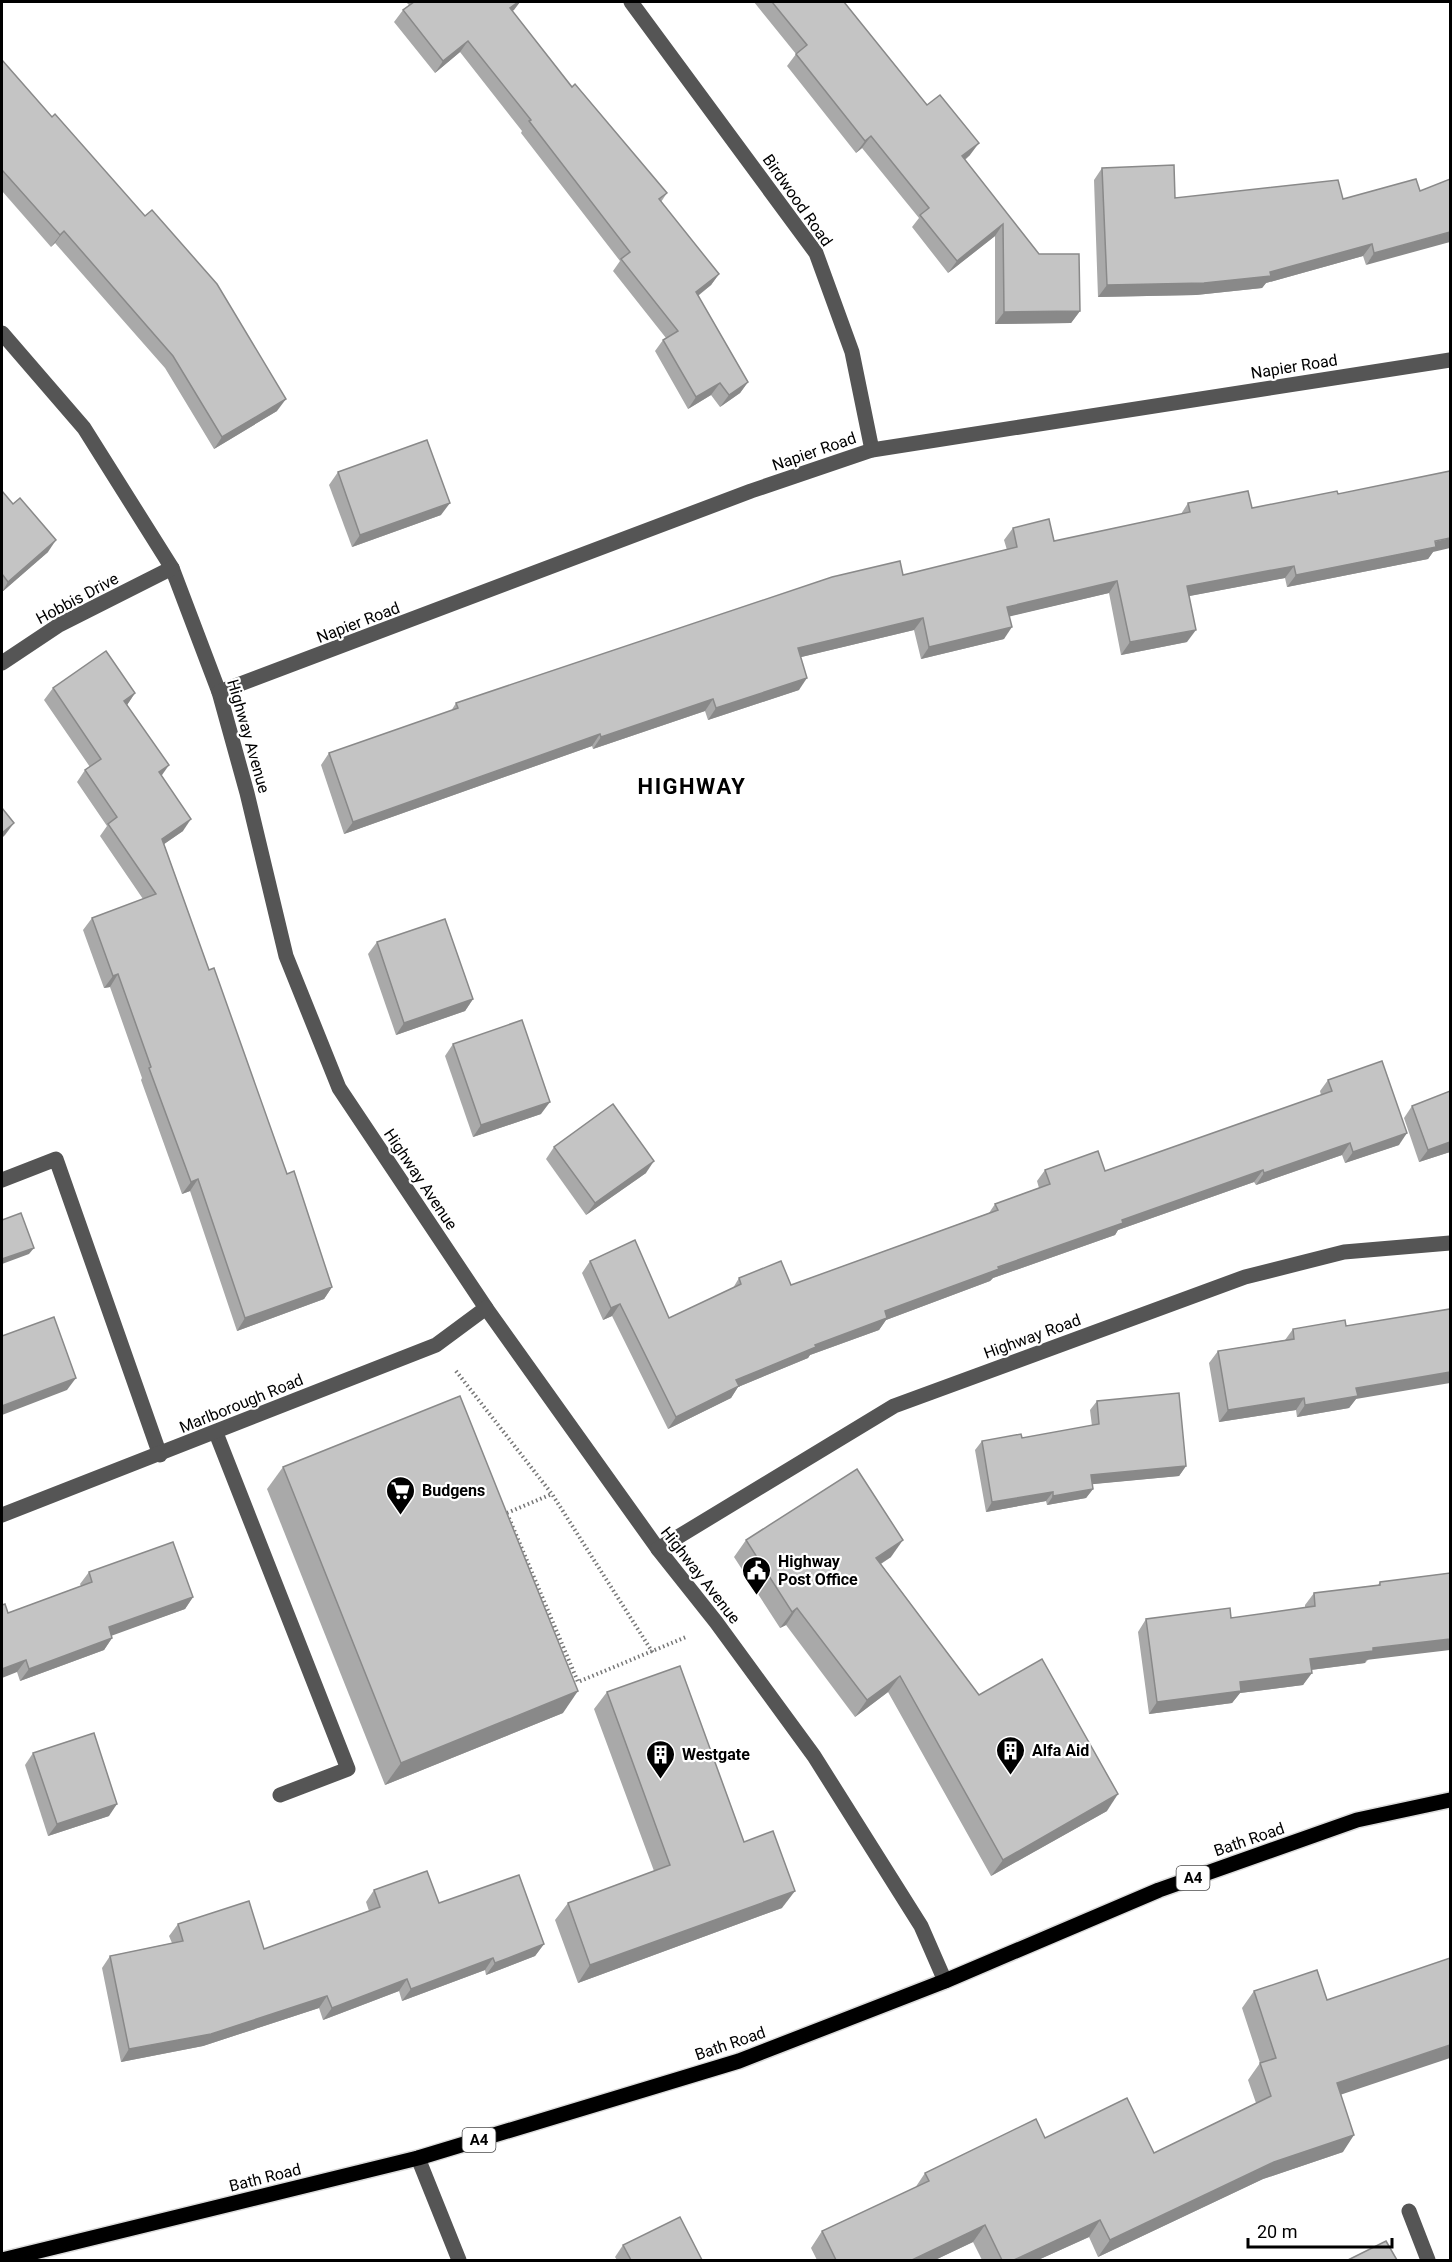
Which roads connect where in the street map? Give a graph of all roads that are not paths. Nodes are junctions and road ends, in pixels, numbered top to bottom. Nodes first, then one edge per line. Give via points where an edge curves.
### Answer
1 (631, 2) edge
2 (2, 333) edge
3 (1450, 360) edge
4 (872, 450) junction
5 (172, 568) junction
6 (2, 663) edge
7 (219, 692) junction
8 (2, 1180) edge
9 (1450, 1243) edge
10 (486, 1308) junction
11 (216, 1432) junction
12 (160, 1455) junction
13 (2, 1515) edge
14 (658, 1549) junction
15 (280, 1795) dead end
16 (1450, 1800) edge
17 (945, 1981) junction
18 (418, 2158) junction
19 (1409, 2211) dead end
20 (2, 2260) edge
21 (459, 2260) edge
22 (1428, 2260) edge

1 - 4 street, Birdwood Road via 816,253 852,352
2 - 5 street, Highway Avenue via 84,428
3 - 4 street, Napier Road
4 - 7 street, Napier Road via 751,491
5 - 6 street, Hobbis Drive via 59,625
5 - 7 street, Highway Avenue
7 - 10 street, Highway Avenue via 286,957 339,1088
8 - 12 street via 56,1159
9 - 14 street, Highway Road via 1344,1252 1245,1276 894,1406
10 - 11 street, Marlborough Road via 436,1345
10 - 14 street, Highway Avenue
11 - 12 street, Marlborough Road
11 - 15 street via 348,1769
12 - 13 street, Marlborough Road
14 - 17 street, Highway Avenue via 814,1756 921,1926
16 - 17 main road, Bath Road / A4 via 1358,1821 1159,1890
17 - 18 main road, Bath Road / A4 via 739,2061
18 - 20 main road, Bath Road / A4
18 - 21 street
19 - 22 street

